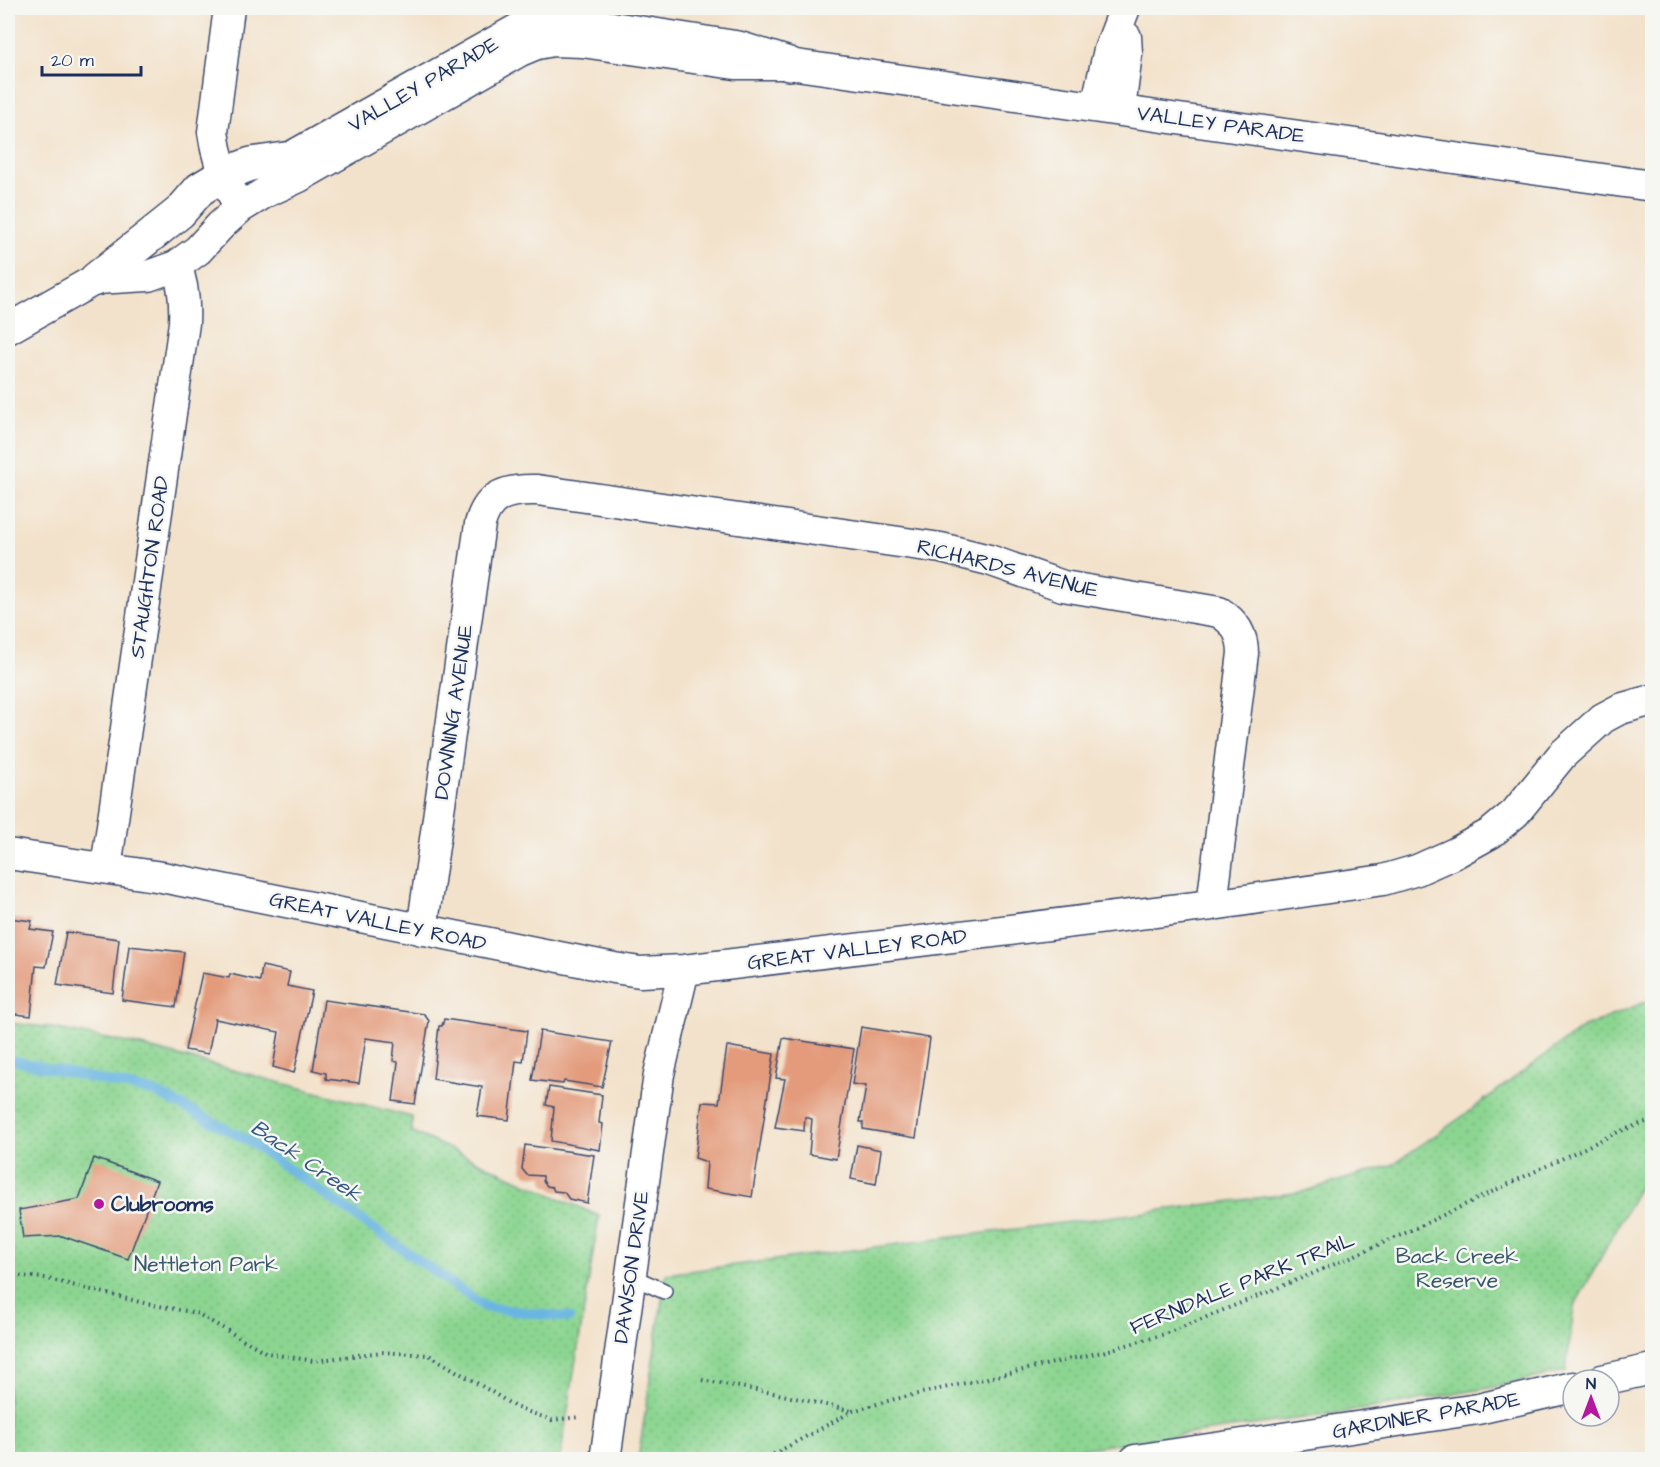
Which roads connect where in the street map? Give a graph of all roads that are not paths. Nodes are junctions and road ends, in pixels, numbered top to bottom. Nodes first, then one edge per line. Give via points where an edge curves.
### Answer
1 (229, 8) edge
2 (1125, 8) edge
3 (553, 23) edge
4 (789, 64) joint
5 (1108, 108) junction
6 (223, 175) junction
7 (1653, 186) edge
8 (240, 208) junction
9 (176, 266) junction
10 (96, 279) junction
11 (8, 329) edge
12 (495, 498) joint
13 (1653, 700) edge
14 (8, 854) edge
15 (106, 868) junction
16 (1212, 905) junction
17 (422, 930) junction
18 (684, 970) junction
19 (655, 972) junction
20 (659, 1074) junction
21 (630, 1276) junction
22 (664, 1291) dead end
23 (1653, 1369) edge
24 (1621, 1376) edge
25 (1561, 1390) edge
26 (1192, 1455) edge
27 (605, 1460) edge
28 (1135, 1460) edge

1 - 6 street via 213,132
2 - 5 street via 1127,53
3 - 4 street, VALLEY PARADE via 738,48
3 - 6 street, VALLEY PARADE via 528,25 292,158 250,164
3 - 8 street, VALLEY PARADE via 537,44
4 - 5 street, VALLEY PARADE
5 - 7 street, VALLEY PARADE
6 - 8 street
6 - 10 street, VALLEY PARADE via 200,189 180,212
8 - 9 street, VALLEY PARADE
9 - 10 street, VALLEY PARADE via 148,276
9 - 15 street, STAUGHTON ROAD via 183,291 184,323
10 - 11 street, VALLEY PARADE
12 - 16 street, RICHARDS AVENUE via 517,490 537,490 941,548 1073,588 1219,612 1237,627 1243,653
12 - 17 street, DOWNING AVENUE via 480,524
13 - 16 street, GREAT VALLEY ROAD via 1604,718 1562,755 1515,813 1455,853 1383,880
14 - 15 street, GREAT VALLEY ROAD
15 - 17 street, GREAT VALLEY ROAD
16 - 18 street, GREAT VALLEY ROAD
17 - 19 street, GREAT VALLEY ROAD via 614,968
18 - 19 street, GREAT VALLEY ROAD
18 - 20 street, DAWSON DRIVE
19 - 20 street, DAWSON DRIVE
20 - 21 street, DAWSON DRIVE
21 - 22 lane
21 - 27 street, DAWSON DRIVE
23 - 24 street
25 - 26 street, GARDINER PARADE via 1478,1409
26 - 28 street, GARDINER PARADE

